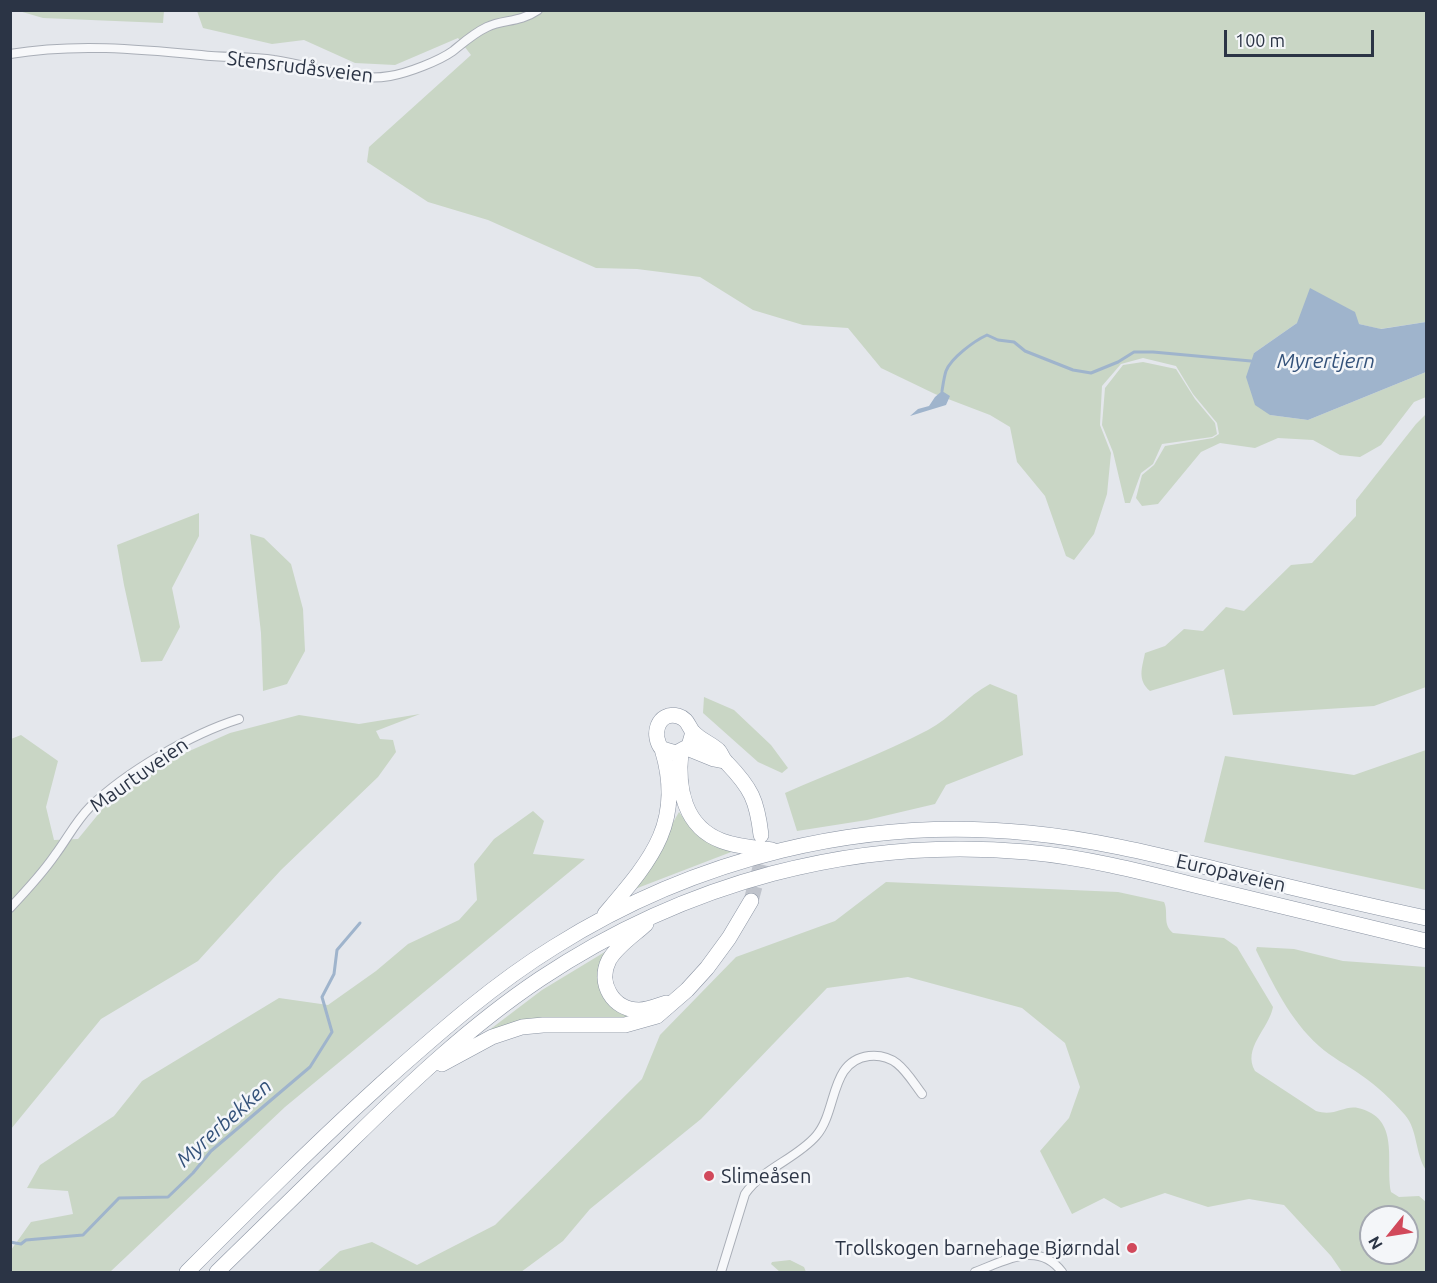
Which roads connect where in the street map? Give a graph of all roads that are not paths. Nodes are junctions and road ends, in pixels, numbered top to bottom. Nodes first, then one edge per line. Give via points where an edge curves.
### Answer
1 (538, 10) edge
2 (10, 54) edge
3 (239, 719) dead end
4 (693, 732) junction
5 (662, 749) junction
6 (684, 750) junction
7 (724, 761) junction
8 (761, 835) tunnel mouth
9 (778, 851) junction
10 (751, 901) tunnel mouth
11 (10, 908) edge
12 (660, 911) junction
13 (1426, 918) edge
14 (600, 921) junction
15 (1426, 941) edge
16 (677, 999) junction
17 (411, 1083) junction
18 (922, 1094) dead end
19 (187, 1272) edge
20 (217, 1272) edge
21 (721, 1272) edge
22 (975, 1272) edge
23 (1062, 1272) edge

1 - 2 street, Stensrudåsveien via 522,20 490,25 452,52 383,78 259,58 124,48
3 - 11 street, Maurtuveien via 190,738 98,800
4 - 5 highway via 680,717 664,719 655,734
4 - 6 highway
4 - 7 highway via 719,751
5 - 6 highway via 670,753
5 - 14 highway via 670,791 665,824 644,868
6 - 7 highway
6 - 9 highway via 681,790 696,824 729,843
7 - 8 highway via 752,793
9 - 13 highway, Europaveien via 892,832 955,829 1034,833 1138,850
9 - 14 highway, Europaveien via 680,882
10 - 16 highway via 723,947
12 - 15 highway, Europaveien via 794,867 858,855 980,849 1065,856 1135,870
12 - 16 highway via 613,955 605,981 618,1004 632,1009 647,1009
12 - 17 highway, Europaveien via 539,979
14 - 19 highway, Europaveien via 528,964 431,1040 336,1125
16 - 17 highway via 657,1016 635,1023 543,1024 507,1031
17 - 20 highway
18 - 21 street via 899,1064 888,1057 864,1057 845,1068 818,1134 745,1194
22 - 23 street via 1031,1254 1050,1260

